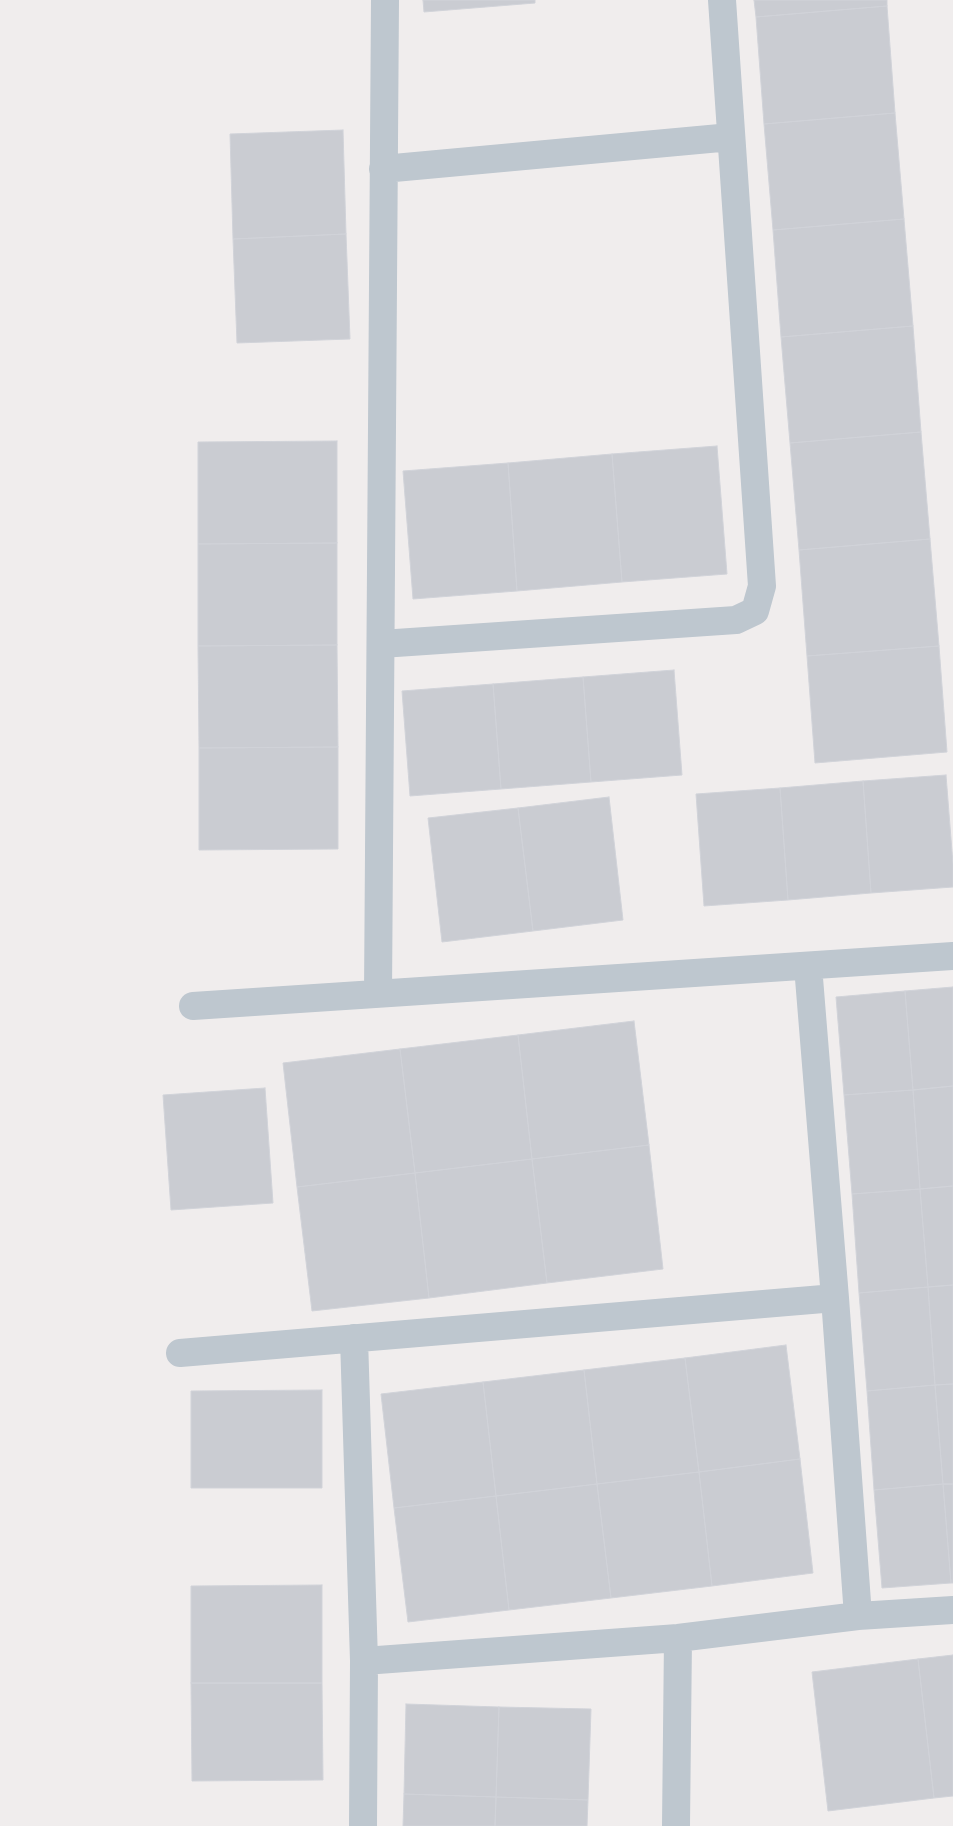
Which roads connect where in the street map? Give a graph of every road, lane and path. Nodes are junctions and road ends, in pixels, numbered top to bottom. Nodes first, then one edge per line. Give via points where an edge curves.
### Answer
1 (385, 0) edge
2 (722, 0) edge
3 (731, 137) junction
4 (384, 169) junction
5 (381, 644) junction
6 (953, 956) edge
7 (808, 966) junction
8 (378, 993) junction
9 (193, 1006) dead end
10 (835, 1298) junction
11 (354, 1338) junction
12 (180, 1354) dead end
13 (953, 1610) edge
14 (858, 1616) junction
15 (678, 1638) junction
16 (364, 1660) junction
17 (363, 1826) edge
18 (676, 1826) edge

1 - 4 street
2 - 3 street
3 - 4 street
3 - 5 street via 762,586 755,611 736,620
4 - 5 street
5 - 8 street
6 - 7 street
7 - 8 street
7 - 10 street
8 - 9 street
10 - 11 street
10 - 14 street
11 - 12 street
11 - 16 street
13 - 14 street
14 - 15 street
15 - 16 street
15 - 18 street
16 - 17 street

